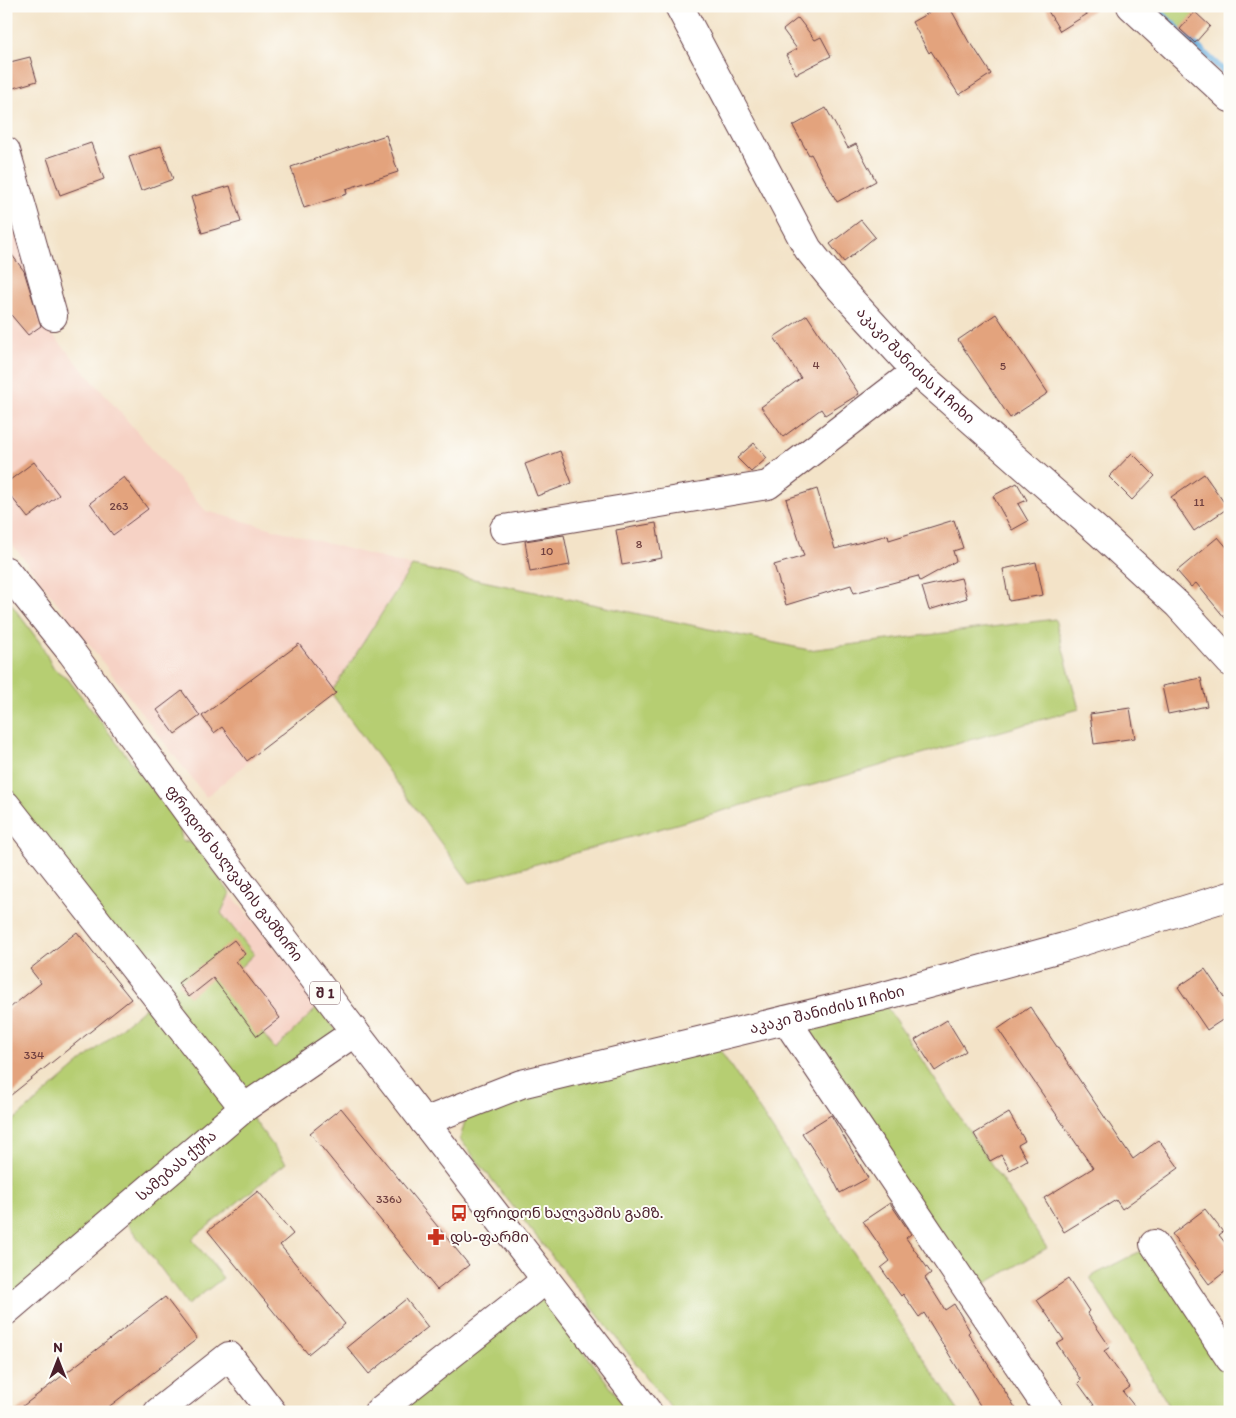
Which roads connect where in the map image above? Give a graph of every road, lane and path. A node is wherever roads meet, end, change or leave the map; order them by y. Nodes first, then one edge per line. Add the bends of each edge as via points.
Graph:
1 (679, 6) edge
2 (1131, 6) edge
3 (1230, 98) edge
4 (6, 151) edge
5 (53, 316) dead end
6 (916, 371) junction
7 (504, 529) dead end
8 (6, 571) edge
9 (1230, 662) edge
10 (6, 805) edge
11 (1230, 896) edge
12 (786, 1020) junction
13 (355, 1032) junction
14 (244, 1108) junction
15 (424, 1122) junction
16 (1154, 1244) dead end
17 (544, 1280) junction
18 (6, 1310) edge
19 (1230, 1358) edge
20 (158, 1412) edge
21 (272, 1412) edge
22 (378, 1412) edge
23 (648, 1412) edge
24 (1050, 1412) edge

1 - 6 street, აკაკი შანიძის II ჩიხი via 808,249
2 - 3 street
4 - 5 street
6 - 7 street via 768,485
6 - 9 street, აკაკი შანიძის II ჩიხი via 1178,605
8 - 13 street, ფრიდონ ხალვაშის გამზირი / შ 1 via 72,653 204,834
10 - 14 street
11 - 12 street, აკაკი შანიძის II ჩიხი via 1064,947
12 - 15 street, აკაკი შანიძის II ჩიხი via 521,1084
12 - 24 street
13 - 14 street, სამებას ქუჩა
13 - 15 street, ფრიდონ ხალვაშის გამზირი / შ 1
14 - 18 street, სამებას ქუჩა
15 - 17 street, ფრიდონ ხალვაშის გამზირი / შ 1
16 - 19 street
17 - 22 street
17 - 23 street, ფრიდონ ხალვაშის გამზირი / შ 1
20 - 21 street via 229,1356

